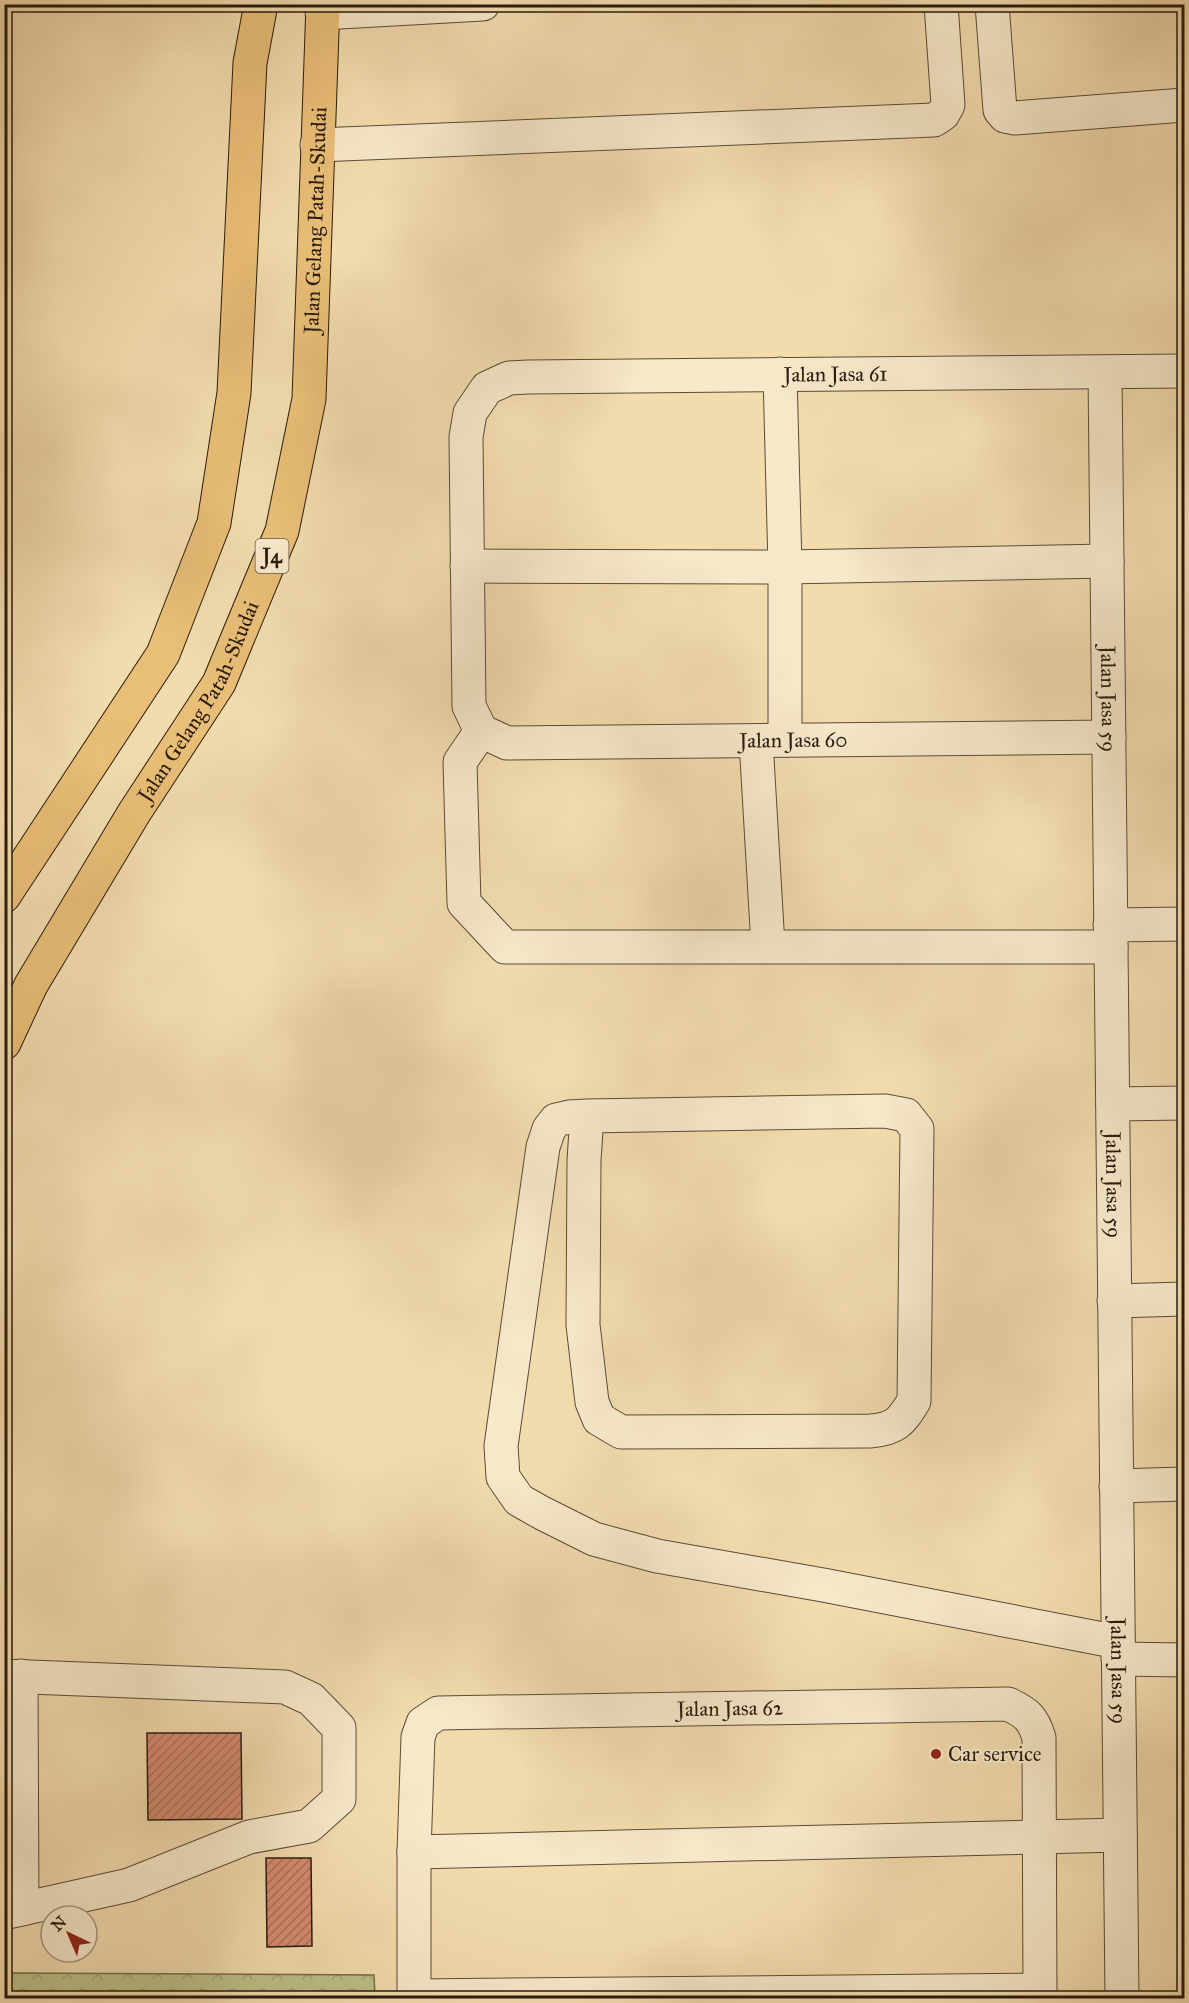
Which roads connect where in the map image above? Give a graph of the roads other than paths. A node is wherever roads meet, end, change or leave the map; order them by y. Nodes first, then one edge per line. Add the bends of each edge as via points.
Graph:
1 (261, 4) edge
2 (483, 4) edge
3 (941, 4) edge
4 (992, 4) edge
5 (375, 7) edge
6 (322, 9) edge
7 (1185, 105) edge
8 (317, 145) junction
9 (1185, 371) edge
10 (1105, 372) junction
11 (780, 374) junction
12 (1107, 561) junction
13 (467, 566) junction
14 (785, 567) junction
15 (481, 731) junction
16 (1109, 737) junction
17 (770, 741) junction
18 (4, 896) edge
19 (1185, 924) edge
20 (1111, 936) junction
21 (768, 946) junction
22 (4, 1043) edge
23 (1185, 1103) edge
24 (1113, 1104) junction
25 (586, 1116) junction
26 (1185, 1299) edge
27 (1114, 1301) junction
28 (1185, 1484) edge
29 (1116, 1486) junction
30 (1118, 1651) junction
31 (1185, 1660) edge
32 (13, 1676) edge
33 (1120, 1835) junction
34 (1039, 1838) junction
35 (414, 1852) junction
36 (13, 1911) edge
37 (1039, 1994) edge
38 (742, 1995) edge
39 (414, 1997) edge
40 (1122, 1998) edge

1 - 18 main road via 250,63 234,393 214,523 164,654
2 - 5 street
3 - 8 street via 948,105 934,120
4 - 7 street via 1000,110 1005,116
5 - 6 street
6 - 8 main road, Jalan Gelang Patah-Skudai / J4
8 - 22 main road, Jalan Gelang Patah-Skudai / J4 via 309,399 282,531 219,683 134,813 31,985
9 - 10 street, Jalan Jasa 61
10 - 11 street, Jalan Jasa 61
10 - 12 street, Jalan Jasa 59
11 - 13 street, Jalan Jasa 61 via 528,376 509,378 487,388 470,413 466,437
11 - 14 street
12 - 14 street
12 - 16 street, Jalan Jasa 59
13 - 14 street
13 - 15 street via 469,706
14 - 17 street
15 - 17 street, Jalan Jasa 60 via 507,743
15 - 21 street via 460,762 464,903 506,947
16 - 17 street, Jalan Jasa 60
16 - 20 street, Jalan Jasa 59
17 - 21 street
19 - 20 street
20 - 21 street
20 - 24 street, Jalan Jasa 59
23 - 24 street
24 - 27 street, Jalan Jasa 59
25 - 25 street via 885,1111 906,1115 918,1129 914,1401 903,1419 888,1429 870,1431 621,1432 599,1419 592,1402 583,1326
25 - 30 street via 556,1120 543,1147 501,1446 503,1477 519,1500 594,1539 657,1556 823,1584
26 - 27 street
27 - 29 street, Jalan Jasa 59
28 - 29 street
29 - 30 street, Jalan Jasa 59
30 - 31 street
30 - 33 street, Jalan Jasa 59
32 - 36 street
32 - 36 street via 285,1687 311,1699 339,1728 339,1799 309,1826 249,1837 129,1885
33 - 34 street
33 - 40 street, Jalan Jasa 59
34 - 35 street
34 - 35 street, Jalan Jasa 62 via 1039,1738 1035,1723 1008,1704 438,1713 423,1723 418,1737
34 - 37 street, Jalan Jasa 62
35 - 39 street, Jalan Jasa 62
37 - 38 street
38 - 39 street

